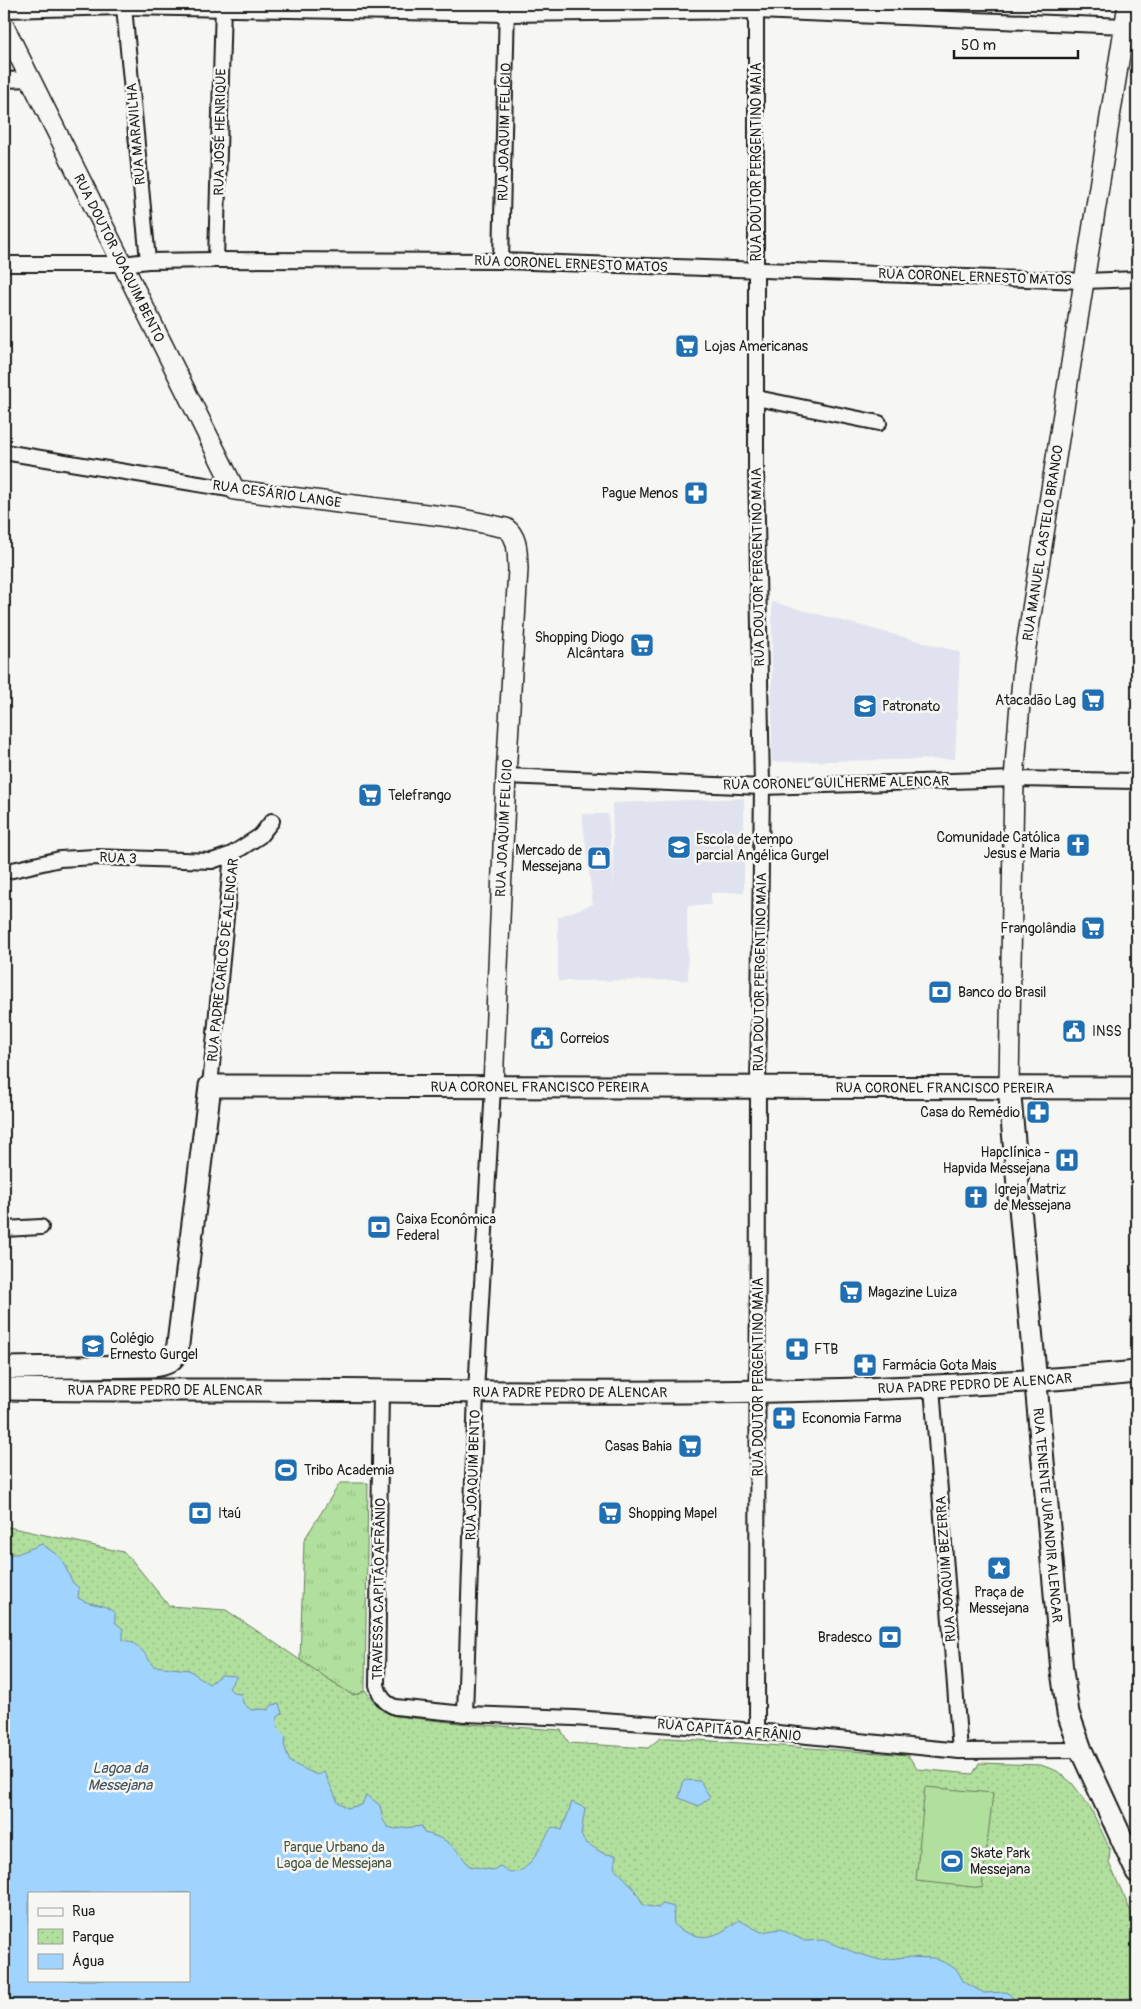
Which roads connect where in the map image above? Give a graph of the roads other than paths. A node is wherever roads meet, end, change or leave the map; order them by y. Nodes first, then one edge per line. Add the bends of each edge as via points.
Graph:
1 (1128, 4) edge
2 (124, 7) junction
3 (223, 7) edge
4 (756, 8) edge
5 (507, 9) edge
6 (4, 10) edge
7 (4, 26) edge
8 (1131, 28) edge
9 (31, 79) junction
10 (4, 80) edge
11 (216, 260) junction
12 (148, 261) junction
13 (501, 261) junction
14 (4, 264) edge
15 (123, 264) junction
16 (756, 269) junction
17 (1137, 279) edge
18 (1084, 281) junction
19 (757, 398) junction
20 (879, 424) dead end
21 (4, 452) edge
22 (235, 490) junction
23 (518, 568) joint
24 (506, 776) junction
25 (1014, 779) junction
26 (1137, 781) edge
27 (762, 787) junction
28 (272, 822) dead end
29 (232, 854) junction
30 (4, 872) edge
31 (210, 1086) junction
32 (1009, 1086) junction
33 (493, 1087) junction
34 (758, 1088) junction
35 (1137, 1088) edge
36 (41, 1227) dead end
37 (4, 1229) edge
38 (4, 1368) edge
39 (1137, 1372) edge
40 (1036, 1382) junction
41 (932, 1387) junction
42 (4, 1389) edge
43 (381, 1390) junction
44 (476, 1392) junction
45 (759, 1392) junction
46 (381, 1697) joint
47 (465, 1714) junction
48 (758, 1731) junction
49 (1081, 1750) junction
50 (960, 1751) junction
51 (1137, 1872) edge

1 - 8 main road, RUA MANUEL CASTELO BRANCO
2 - 3 street
2 - 6 street
2 - 12 street, RUA MARAVILHA
3 - 5 street
3 - 11 street, RUA JOSÉ HENRIQUE
4 - 5 street
4 - 8 street
4 - 16 street, RUA DOUTOR PERGENTINO MAIA
5 - 13 street, RUA JOAQUIM FELÍCIO
7 - 9 main road, RUA DOUTOR JOAQUIM BENTO
8 - 18 main road, RUA MANUEL CASTELO BRANCO
9 - 10 street
9 - 15 main road, RUA DOUTOR JOAQUIM BENTO
11 - 12 street, RUA CORONEL ERNESTO MATOS
11 - 13 street, RUA CORONEL ERNESTO MATOS
12 - 15 street, RUA CORONEL ERNESTO MATOS
13 - 16 street, RUA CORONEL ERNESTO MATOS
14 - 15 street, RUA CORONEL ERNESTO MATOS
15 - 22 main road, RUA DOUTOR JOAQUIM BENTO
16 - 18 street, RUA CORONEL ERNESTO MATOS
16 - 19 street, RUA DOUTOR PERGENTINO MAIA
17 - 18 street, RUA CORONEL ERNESTO MATOS
18 - 25 main road, RUA MANUEL CASTELO BRANCO via 1023,666
19 - 20 street
19 - 27 street, RUA DOUTOR PERGENTINO MAIA
21 - 22 street, RUA CESÁRIO LANGE
22 - 23 main road, RUA CESÁRIO LANGE via 458,518 506,528 516,541
23 - 24 main road, RUA JOAQUIM FELÍCIO
24 - 27 street, RUA CORONEL GUILHERME ALENCAR
24 - 33 main road, RUA JOAQUIM FELÍCIO
25 - 26 street, RUA CORONEL GUILHERME ALENCAR
25 - 27 street, RUA CORONEL GUILHERME ALENCAR
25 - 32 main road, RUA MANUEL CASTELO BRANCO
27 - 34 street, RUA DOUTOR PERGENTINO MAIA
28 - 29 street, RUA PADRE CARLOS DE ALENCAR via 260,836
29 - 30 street, RUA 3 via 212,862 96,857 60,859
29 - 31 street, RUA PADRE CARLOS DE ALENCAR
31 - 33 main road, RUA CORONEL FRANCISCO PEREIRA
31 - 38 main road, RUA PADRE PEDRO DE ALENCAR via 177,1352 168,1363 151,1366
32 - 34 main road, RUA CORONEL FRANCISCO PEREIRA
32 - 35 main road, RUA CORONEL FRANCISCO PEREIRA
32 - 40 main road, RUA TENENTE JURANDIR ALENCAR
33 - 34 main road, RUA CORONEL FRANCISCO PEREIRA
33 - 44 street, RUA JOAQUIM BENTO
34 - 45 street, RUA DOUTOR PERGENTINO MAIA
36 - 37 street
39 - 40 main road, RUA PADRE PEDRO DE ALENCAR
40 - 41 main road, RUA PADRE PEDRO DE ALENCAR
40 - 49 main road, RUA TENENTE JURANDIR ALENCAR via 1062,1671 1068,1713
41 - 45 main road, RUA PADRE PEDRO DE ALENCAR
41 - 50 street, RUA JOAQUIM BEZERRA
42 - 43 main road, RUA PADRE PEDRO DE ALENCAR
43 - 44 main road, RUA PADRE PEDRO DE ALENCAR
43 - 46 street, TRAVESSA CAPITÃO AFRÂNIO via 378,1685
44 - 45 main road, RUA PADRE PEDRO DE ALENCAR
44 - 47 street, RUA JOAQUIM BENTO
45 - 48 street, RUA DOUTOR PERGENTINO MAIA
46 - 47 street, RUA CAPITÃO AFRÂNIO via 395,1706
47 - 48 street, RUA CAPITÃO AFRÂNIO
48 - 50 street, RUA CAPITÃO AFRÂNIO
49 - 50 street, RUA CAPITÃO AFRÂNIO
49 - 51 main road, RUA TENENTE JURANDIR ALENCAR

